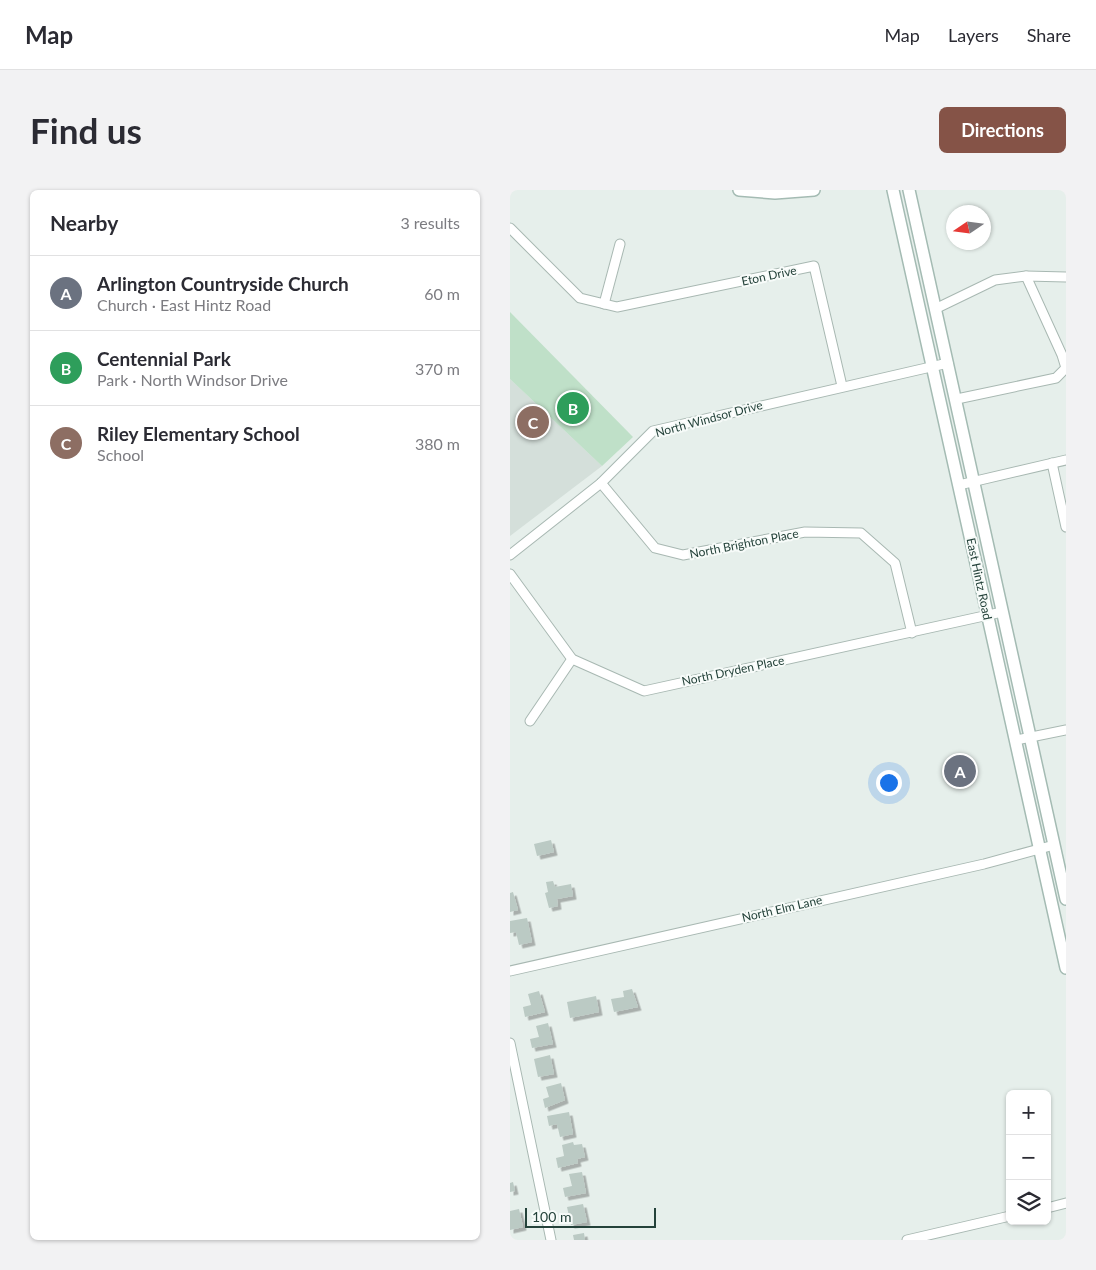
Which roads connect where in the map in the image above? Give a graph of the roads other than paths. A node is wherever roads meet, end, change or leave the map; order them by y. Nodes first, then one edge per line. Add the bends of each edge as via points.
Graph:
1 (739, 190) edge
2 (814, 190) edge
3 (892, 190) edge
4 (909, 190) edge
5 (510, 228) edge
6 (620, 244) dead end
7 (1026, 276) junction
8 (1066, 277) edge
9 (604, 304) junction
10 (934, 309) junction
11 (948, 363) junction
12 (932, 367) junction
13 (842, 386) junction
14 (957, 399) junction
15 (1066, 460) edge
16 (1052, 463) junction
17 (974, 481) junction
18 (601, 483) junction
19 (959, 485) junction
20 (1066, 527) edge
21 (510, 555) edge
22 (510, 574) edge
23 (1002, 612) junction
24 (987, 616) junction
25 (912, 633) junction
26 (572, 659) junction
27 (530, 721) dead end
28 (1066, 730) edge
29 (1031, 737) junction
30 (1016, 740) junction
31 (1054, 845) junction
32 (1039, 849) junction
33 (1066, 899) edge
34 (1066, 968) edge
35 (510, 971) edge
36 (510, 1043) edge
37 (1066, 1203) edge
38 (1051, 1207) edge
39 (1006, 1217) edge
40 (551, 1240) edge
41 (907, 1240) edge

1 - 2 main road via 775,193
3 - 12 main road, East Hintz Road
4 - 10 main road, East Hintz Road
5 - 9 street, Eton Drive via 580,298
6 - 9 street
7 - 8 street
7 - 10 street via 995,280
7 - 14 street via 1066,368 1056,378
9 - 13 street, Eton Drive via 617,307 814,266
10 - 11 main road, East Hintz Road
11 - 12 street, North Windsor Drive
11 - 14 main road, East Hintz Road
12 - 13 street, North Windsor Drive
12 - 19 main road, East Hintz Road
13 - 18 street, North Windsor Drive via 653,431
14 - 17 main road, East Hintz Road
15 - 16 street
16 - 17 street
16 - 20 street
17 - 19 street
17 - 23 main road, East Hintz Road
18 - 21 street, North Windsor Drive
18 - 25 street, North Brighton Place via 655,548 683,555 805,532 861,533 895,563
19 - 24 main road, East Hintz Road
22 - 26 street, North Dryden Place
23 - 24 street, North Dryden Place
23 - 29 main road, East Hintz Road
24 - 25 street, North Dryden Place
24 - 30 main road, East Hintz Road
25 - 26 street, North Dryden Place via 644,691
26 - 27 street
28 - 29 street
29 - 30 street
29 - 31 main road, East Hintz Road
30 - 32 main road, East Hintz Road
31 - 32 street, North Elm Lane
31 - 33 main road, East Hintz Road
32 - 34 main road, East Hintz Road
32 - 35 street, North Elm Lane
36 - 40 street
37 - 38 street
39 - 41 street

